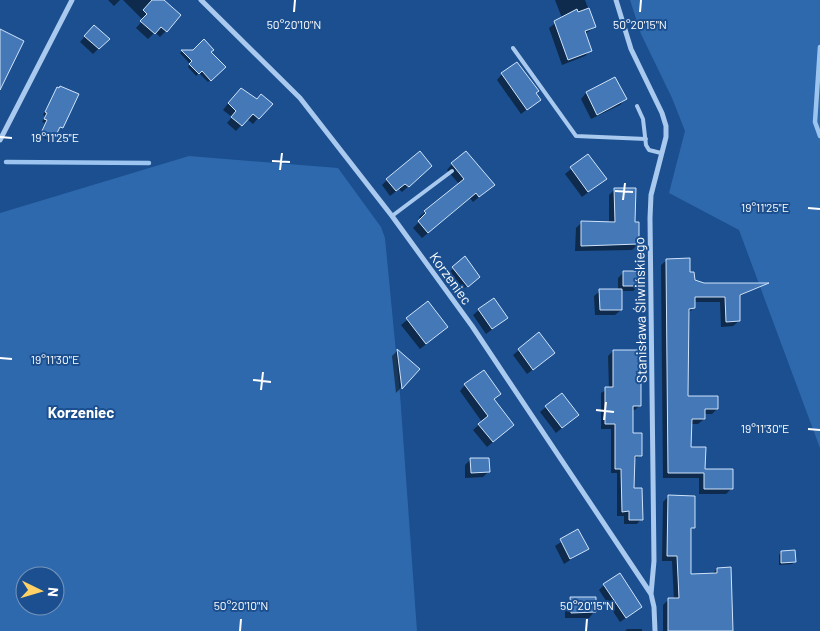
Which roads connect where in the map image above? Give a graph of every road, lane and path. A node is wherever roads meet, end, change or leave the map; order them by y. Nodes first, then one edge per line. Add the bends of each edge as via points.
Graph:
1 (72, 0) edge
2 (201, 0) edge
3 (616, 0) edge
4 (513, 48) dead end
5 (637, 106) dead end
6 (646, 139) junction
7 (0, 140) edge
8 (661, 153) junction
9 (452, 171) dead end
10 (392, 216) junction
11 (651, 594) junction
12 (655, 631) edge

1 - 7 street
2 - 10 street, Korzeniec via 300,98
3 - 8 street, Stanisława Śliwińskiego via 631,49 662,113 666,137
4 - 6 lane via 576,136
5 - 6 lane
6 - 8 lane via 649,150
8 - 11 street, Stanisława Śliwińskiego via 651,195 654,561
9 - 10 lane
10 - 11 street, Korzeniec via 477,334
11 - 12 street, Stanisława Śliwińskiego

